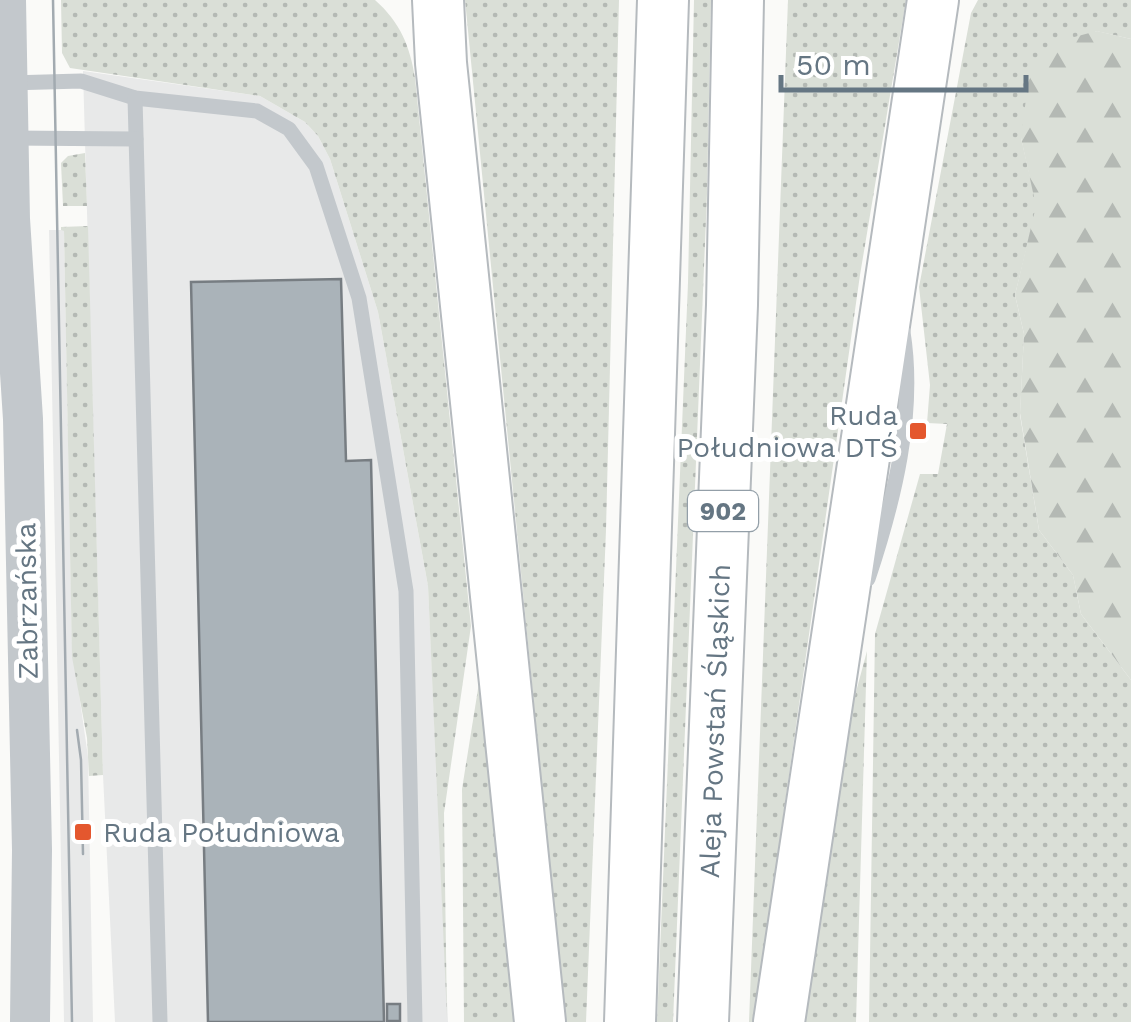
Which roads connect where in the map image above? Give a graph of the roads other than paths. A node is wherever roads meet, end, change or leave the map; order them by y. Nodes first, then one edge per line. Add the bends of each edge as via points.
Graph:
1 (6, 0) edge
2 (412, 0) edge
3 (438, 0) edge
4 (664, 0) edge
5 (738, 0) edge
6 (933, 0) edge
7 (5, 61) edge
8 (441, 62) junction
9 (135, 98) junction
10 (136, 139) junction
11 (6, 156) edge
12 (30, 1022) edge
13 (160, 1022) edge
14 (415, 1022) edge
15 (540, 1022) edge
16 (630, 1022) edge
17 (704, 1022) edge
18 (778, 1022) edge

1 - 7 street, Zabrzańska
2 - 8 main road
3 - 8 main road
4 - 16 main road, 902
5 - 17 main road, Aleja Powstań Śląskich / 902
6 - 18 main road
7 - 9 lane
7 - 11 street, Zabrzańska
8 - 15 main road
9 - 10 lane
9 - 14 lane via 257,111 290,129 316,166 358,298 406,590
10 - 11 lane
10 - 13 lane
11 - 12 street, Zabrzańska via 24,438

